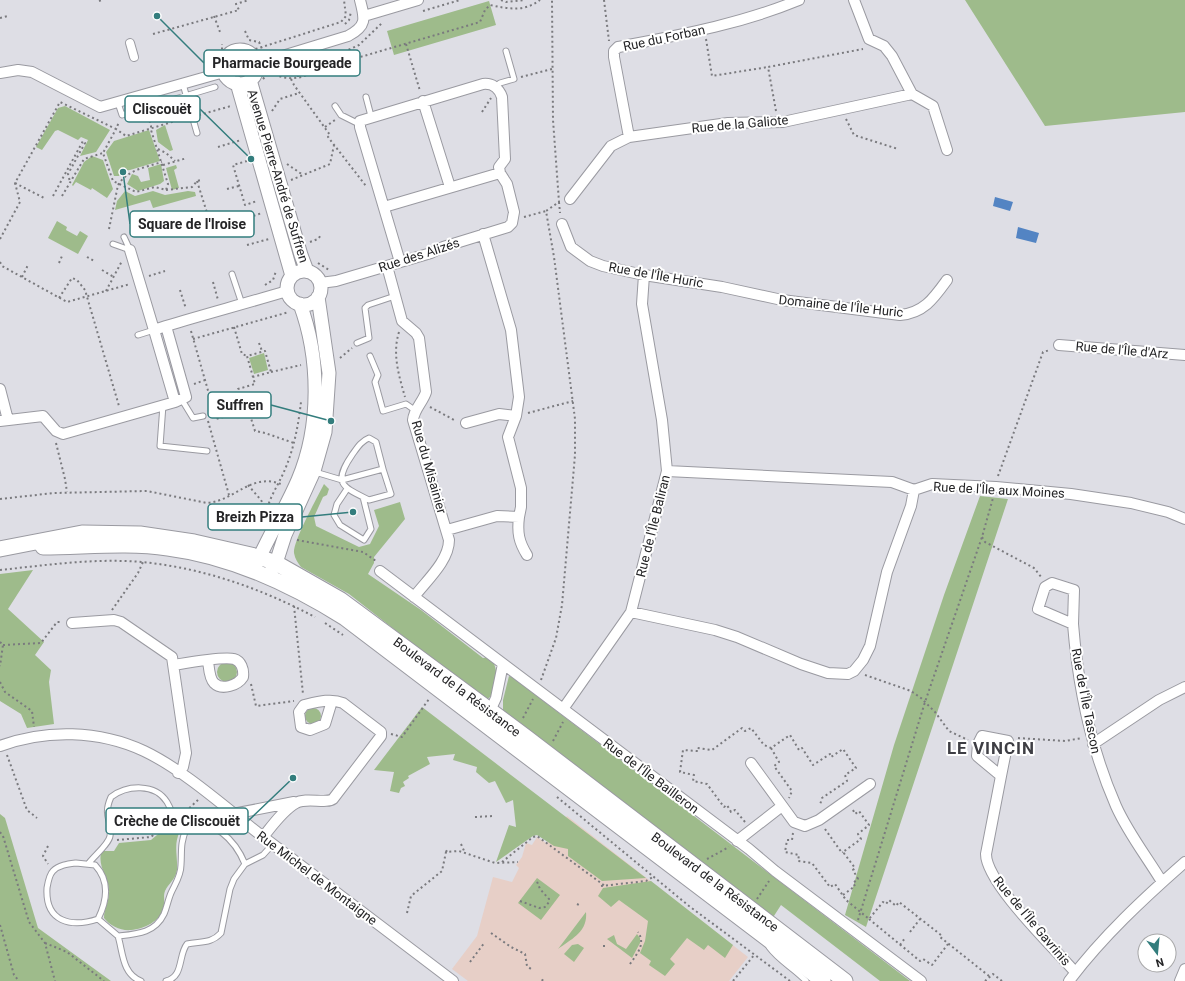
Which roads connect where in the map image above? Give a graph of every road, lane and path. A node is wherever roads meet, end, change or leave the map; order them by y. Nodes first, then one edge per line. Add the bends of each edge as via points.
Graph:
1 (249, 0) edge
2 (344, 0) edge
3 (347, 0) edge
4 (360, 0) edge
5 (418, 0) edge
6 (460, 0) edge
7 (501, 0) edge
8 (524, 0) edge
9 (540, 0) edge
10 (552, 0) edge
11 (604, 0) edge
12 (799, 0) edge
13 (854, 0) edge
14 (417, 13) dead end
15 (8, 16) dead end
16 (214, 16) junction
17 (364, 16) junction
18 (0, 18) edge
19 (388, 21) dead end
20 (704, 30) junction
21 (245, 31) dead end
22 (220, 32) dead end
23 (153, 34) dead end
24 (130, 43) dead end
25 (406, 44) junction
26 (881, 44) junction
27 (261, 46) junction
28 (262, 50) junction
29 (506, 51) dead end
30 (614, 51) junction
31 (246, 52) junction
32 (337, 54) junction
33 (134, 57) dead end
34 (321, 58) junction
35 (260, 59) junction
36 (768, 67) junction
37 (552, 69) junction
38 (224, 72) junction
39 (0, 73) edge
40 (298, 77) junction
41 (291, 79) junction
42 (514, 79) junction
43 (250, 80) junction
44 (237, 83) junction
45 (183, 84) junction
46 (263, 86) dead end
47 (214, 87) dead end
48 (496, 88) junction
49 (299, 93) junction
50 (912, 94) junction
51 (186, 95) junction
52 (366, 97) dead end
53 (424, 101) junction
54 (118, 103) junction
55 (270, 106) dead end
56 (335, 106) dead end
57 (842, 110) junction
58 (482, 112) dead end
59 (233, 113) dead end
60 (122, 115) junction
61 (341, 115) junction
62 (192, 116) junction
63 (371, 116) junction
64 (150, 122) dead end
65 (778, 122) junction
66 (359, 124) junction
67 (325, 127) junction
68 (151, 128) junction
69 (116, 129) junction
70 (197, 133) dead end
71 (239, 133) dead end
72 (629, 137) junction
73 (240, 140) junction
74 (334, 145) junction
75 (218, 147) dead end
76 (243, 147) dead end
77 (158, 149) junction
78 (898, 149) dead end
79 (947, 150) dead end
80 (103, 153) junction
81 (245, 154) dead end
82 (187, 158) dead end
83 (175, 161) junction
84 (247, 161) junction
85 (162, 162) junction
86 (163, 166) junction
87 (249, 168) dead end
88 (288, 169) dead end
89 (500, 173) junction
90 (290, 174) dead end
91 (303, 175) junction
92 (201, 180) dead end
93 (291, 180) junction
94 (197, 181) junction
95 (70, 182) junction
96 (15, 183) junction
97 (118, 185) junction
98 (239, 186) junction
99 (293, 187) dead end
100 (370, 187) dead end
101 (450, 187) junction
102 (227, 189) dead end
103 (166, 190) junction
104 (256, 194) dead end
105 (53, 196) dead end
106 (62, 196) dead end
107 (46, 199) dead end
108 (570, 199) dead end
109 (258, 201) junction
110 (384, 207) junction
111 (546, 211) junction
112 (262, 213) junction
113 (208, 216) dead end
114 (244, 219) dead end
115 (514, 219) junction
116 (264, 220) dead end
117 (562, 224) dead end
118 (110, 229) dead end
119 (267, 232) dead end
120 (483, 234) junction
121 (321, 235) dead end
122 (307, 236) dead end
123 (124, 238) dead end
124 (0, 239) edge
125 (269, 239) junction
126 (309, 242) junction
127 (113, 244) dead end
128 (247, 245) dead end
129 (271, 245) dead end
130 (310, 247) dead end
131 (130, 250) junction
132 (62, 256) dead end
133 (87, 257) dead end
134 (122, 260) dead end
135 (94, 261) dead end
136 (0, 262) edge
137 (400, 262) junction
138 (59, 263) dead end
139 (28, 265) dead end
140 (1, 266) edge
141 (311, 266) junction
142 (387, 266) junction
143 (276, 268) dead end
144 (102, 270) dead end
145 (165, 271) dead end
146 (334, 271) dead end
147 (232, 274) dead end
148 (644, 275) junction
149 (292, 276) junction
150 (22, 277) junction
151 (114, 277) junction
152 (947, 280) dead end
153 (139, 281) junction
154 (213, 282) dead end
155 (320, 283) junction
156 (262, 286) dead end
157 (722, 287) joint
158 (180, 290) dead end
159 (106, 291) junction
160 (287, 291) junction
161 (238, 293) junction
162 (395, 296) junction
163 (87, 297) junction
164 (318, 297) junction
165 (60, 298) junction
166 (218, 299) junction
167 (211, 301) dead end
168 (242, 304) junction
169 (300, 304) junction
170 (192, 307) dead end
171 (186, 309) junction
172 (221, 310) junction
173 (179, 311) dead end
174 (291, 319) dead end
175 (188, 320) junction
176 (402, 321) junction
177 (166, 326) junction
178 (234, 327) junction
179 (154, 330) junction
180 (138, 334) dead end
181 (193, 339) junction
182 (259, 343) dead end
183 (357, 343) joint
184 (1061, 345) joint
185 (262, 352) junction
186 (1185, 355) edge
187 (247, 356) junction
188 (370, 356) dead end
189 (300, 359) dead end
190 (339, 359) dead end
191 (301, 365) junction
192 (301, 371) dead end
193 (271, 372) junction
194 (253, 377) junction
195 (208, 379) dead end
196 (205, 380) junction
197 (183, 387) junction
198 (0, 389) edge
199 (236, 394) junction
200 (301, 398) dead end
201 (178, 401) junction
202 (573, 401) junction
203 (211, 402) junction
204 (406, 404) junction
205 (163, 405) junction
206 (419, 407) junction
207 (214, 412) junction
208 (242, 412) junction
209 (205, 415) junction
210 (516, 416) junction
211 (123, 417) junction
212 (4, 420) edge
213 (466, 423) joint
214 (56, 431) junction
215 (294, 443) junction
216 (207, 451) dead end
217 (306, 454) junction
218 (384, 469) junction
219 (314, 471) junction
220 (667, 471) junction
221 (342, 480) junction
222 (278, 483) junction
223 (296, 484) junction
224 (248, 485) junction
225 (996, 487) junction
226 (347, 489) junction
227 (914, 490) junction
228 (66, 492) junction
229 (229, 495) junction
230 (363, 497) junction
231 (0, 499) edge
232 (266, 510) junction
233 (519, 517) junction
234 (1185, 519) edge
235 (265, 521) dead end
236 (447, 530) junction
237 (982, 537) junction
238 (295, 540) dead end
239 (7, 548) edge
240 (527, 555) dead end
241 (374, 559) dead end
242 (143, 562) junction
243 (256, 563) junction
244 (276, 563) junction
245 (0, 570) edge
246 (380, 572) dead end
247 (268, 576) junction
248 (1048, 585) junction
249 (414, 597) junction
250 (332, 602) junction
251 (294, 606) junction
252 (631, 612) junction
253 (102, 621) junction
254 (72, 623) joint
255 (1073, 624) junction
256 (344, 636) dead end
257 (0, 642) edge
258 (3, 645) junction
259 (208, 661) junction
260 (503, 664) junction
261 (174, 665) junction
262 (0, 666) edge
263 (426, 671) dead end
264 (854, 671) junction
265 (243, 676) junction
266 (0, 682) edge
267 (1185, 686) edge
268 (538, 690) junction
269 (423, 695) dead end
270 (429, 699) junction
271 (332, 701) junction
272 (304, 702) junction
273 (925, 702) junction
274 (435, 704) dead end
275 (490, 711) junction
276 (565, 711) junction
277 (522, 721) dead end
278 (382, 734) junction
279 (36, 736) junction
280 (1092, 740) junction
281 (1008, 741) junction
282 (552, 743) dead end
283 (978, 744) junction
284 (2, 746) edge
285 (771, 748) dead end
286 (751, 763) dead end
287 (178, 773) junction
288 (1001, 776) junction
289 (870, 784) dead end
290 (206, 793) junction
291 (552, 793) dead end
292 (846, 801) junction
293 (296, 802) junction
294 (781, 805) junction
295 (610, 811) dead end
296 (233, 814) junction
297 (493, 816) dead end
298 (475, 817) dead end
299 (37, 818) dead end
300 (174, 820) junction
301 (819, 820) junction
302 (794, 822) junction
303 (186, 829) junction
304 (0, 832) edge
305 (263, 837) junction
306 (109, 840) junction
307 (737, 841) junction
308 (273, 844) junction
309 (462, 844) dead end
310 (48, 846) dead end
311 (448, 848) dead end
312 (726, 850) dead end
313 (446, 852) junction
314 (843, 852) junction
315 (465, 853) junction
316 (501, 862) junction
317 (518, 862) dead end
318 (1185, 862) edge
319 (89, 863) junction
320 (245, 864) junction
321 (693, 865) junction
322 (54, 871) junction
323 (775, 871) junction
324 (653, 877) junction
325 (536, 879) dead end
326 (1162, 882) junction
327 (601, 886) dead end
328 (605, 886) junction
329 (843, 895) junction
330 (520, 901) dead end
331 (577, 904) dead end
332 (581, 906) dead end
333 (754, 912) junction
334 (407, 913) dead end
335 (860, 913) junction
336 (734, 914) junction
337 (98, 919) junction
338 (869, 919) junction
339 (920, 919) junction
340 (0, 925) edge
341 (855, 931) junction
342 (638, 932) dead end
343 (910, 932) dead end
344 (491, 933) dead end
345 (761, 934) junction
346 (118, 936) junction
347 (905, 938) dead end
348 (485, 942) dead end
349 (45, 943) junction
350 (948, 944) junction
351 (900, 945) junction
352 (755, 954) junction
353 (470, 962) dead end
354 (630, 964) dead end
355 (531, 969) dead end
356 (1185, 969) edge
357 (1076, 972) junction
358 (989, 976) junction
359 (544, 977) dead end
360 (19, 981) edge
361 (55, 981) edge
362 (104, 981) edge
363 (141, 981) edge
364 (166, 981) edge
365 (453, 981) edge
366 (542, 981) edge
367 (733, 981) edge
368 (790, 981) edge
369 (806, 981) edge
370 (823, 981) edge
371 (845, 981) edge
372 (920, 981) edge
373 (985, 981) edge
374 (1002, 981) edge
375 (1069, 981) edge
376 (1180, 981) edge

1 - 16 path via 236,4 239,10
2 - 27 path via 346,16 341,22
3 - 28 path via 351,12 349,20 344,25
4 - 17 street
5 - 17 street
6 - 14 path
7 - 8 path
9 - 25 path via 515,10 490,5 480,22
10 - 37 path
11 - 30 path via 610,44
12 - 20 street, Rue du Forban via 773,11
13 - 26 street via 869,39
15 - 18 path
16 - 22 path
16 - 23 path
17 - 35 street via 364,22 348,36
19 - 32 path via 381,23 359,45
20 - 30 street, Rue du Forban via 618,47
20 - 36 path via 712,76
21 - 27 path via 249,40 257,41
24 - 33 street
25 - 32 path via 350,60
25 - 53 path
26 - 36 path
26 - 50 street via 892,56
27 - 28 path
27 - 31 path
28 - 35 path
29 - 42 lane
30 - 72 street, Rue du Forban
31 - 35 street
31 - 38 street via 236,51 227,57 224,61
32 - 34 path
34 - 40 path via 313,72
34 - 40 path via 298,65
35 - 43 street via 256,73
36 - 65 path
37 - 42 path
37 - 111 path via 558,202
38 - 44 street via 229,80
38 - 45 street
39 - 54 street via 18,70 32,72 95,106 104,107
40 - 41 path
41 - 46 path via 280,77 270,69 263,80
41 - 49 path
42 - 48 lane via 500,83
43 - 44 street
43 - 141 street, Avenue Pierre-André de Suffren via 301,255
44 - 149 street, Avenue Pierre-André de Suffren
45 - 51 lane
45 - 54 street
47 - 51 lane
48 - 53 street via 488,83
48 - 58 path
48 - 89 street via 502,97 505,159 499,166
49 - 55 path via 280,99 272,111
49 - 67 path
50 - 57 street, Rue de la Galiote
50 - 79 street via 932,106
51 - 60 lane
51 - 62 lane
52 - 63 lane
53 - 63 street
53 - 101 street
54 - 60 lane
56 - 61 lane
57 - 65 street, Rue de la Galiote
57 - 78 path via 854,135
59 - 62 path via 231,106
60 - 69 path
61 - 66 lane
61 - 67 path
62 - 68 path
62 - 70 lane
63 - 66 street
64 - 68 path
65 - 72 street, Rue de la Galiote via 728,122
66 - 110 street
67 - 74 path
68 - 69 path via 126,136
68 - 77 path
69 - 80 path
69 - 96 path via 60,102
71 - 73 path
72 - 108 street, Rue de la Galiote via 611,146
73 - 75 path
73 - 76 path
74 - 91 path via 330,164
74 - 100 path via 364,186
77 - 83 path via 166,152
77 - 85 path
80 - 95 path via 84,159
80 - 97 path via 113,181
81 - 84 path
82 - 83 path
83 - 86 path
84 - 87 path
84 - 98 path via 233,165
85 - 86 path
85 - 97 path via 131,172
86 - 103 path via 168,184
88 - 91 path via 286,164
89 - 101 street
89 - 115 street via 507,184
90 - 93 path
91 - 93 path
92 - 94 path
93 - 99 path
94 - 103 path via 192,187
94 - 113 path
95 - 105 path via 68,174 86,143 83,141
95 - 106 path
96 - 107 path
96 - 124 path via 20,202
97 - 103 path via 136,192 155,187
97 - 118 path
98 - 102 path
98 - 109 path via 245,205
101 - 110 street
104 - 109 path
109 - 112 path
110 - 137 street
111 - 115 path
111 - 202 path
112 - 114 path
112 - 116 path
115 - 120 street, Rue des Alizés via 508,227
117 - 148 street, Rue de l'Île Huric via 571,247 586,258 603,266
119 - 125 path
120 - 137 street, Rue des Alizés
120 - 210 street via 510,330 519,397
121 - 126 path
122 - 126 path
123 - 131 lane
125 - 128 path
125 - 129 path
126 - 130 path
127 - 131 lane
131 - 153 street
132 - 138 path
133 - 135 path
134 - 151 path
136 - 140 path
137 - 142 street, Rue des Alizés
139 - 150 path
140 - 150 path
141 - 146 path
141 - 149 street
141 - 155 street
142 - 155 street, Rue des Alizés
142 - 162 street
143 - 156 path via 277,274 273,280
144 - 151 path
145 - 153 path via 146,276
147 - 161 lane
148 - 157 street, Rue de l'Île Huric
148 - 220 street, Rue de l'Île Baliran via 642,304 662,420
149 - 160 street via 287,282
150 - 165 path
151 - 159 path
152 - 157 street, Domaine de l'Île Huric via 931,302 917,311 900,315 782,300
153 - 159 path
153 - 179 street
154 - 166 path
155 - 164 street
158 - 171 path
159 - 163 path
160 - 168 street
160 - 169 street via 289,297
161 - 166 path
161 - 168 lane
162 - 176 street
162 - 183 lane via 365,308 369,338
163 - 165 path via 71,302
163 - 165 path via 85,290 72,278
163 - 211 path
164 - 169 street via 313,302
164 - 219 street via 329,373 325,432
166 - 167 path
166 - 172 path
168 - 172 street
169 - 217 street via 312,345 315,372 314,409
170 - 171 path
171 - 173 path
172 - 175 street
174 - 178 path via 289,312
175 - 177 street
175 - 181 path
176 - 204 path via 397,338 397,362
176 - 206 street, Rue du Misainier via 416,333 421,347 426,392
177 - 179 street
177 - 197 street
178 - 181 path
178 - 187 path via 242,354
179 - 180 lane
179 - 201 street
181 - 196 path
182 - 185 path
183 - 190 path
184 - 186 street, Rue de l'Île d'Arz
184 - 225 path via 1059,350 1042,352 999,471
185 - 187 path
185 - 193 path via 265,351
187 - 194 path
188 - 204 lane via 378,375 375,382 383,411
189 - 191 path
191 - 192 path
191 - 193 path
193 - 194 path
194 - 199 path via 254,384 238,389
195 - 196 path
196 - 197 path
196 - 203 path
197 - 201 street via 186,397
198 - 212 street
199 - 203 path
199 - 208 path
200 - 215 path via 299,425
201 - 205 street
201 - 209 lane via 193,418
202 - 210 path
202 - 268 path via 575,455 562,605 556,638
203 - 207 path
204 - 206 lane
205 - 211 street
205 - 216 lane via 160,446
206 - 213 path
206 - 236 street, Rue du Misainier via 413,420
207 - 208 path via 216,419
207 - 209 path
208 - 215 path via 249,412 255,431
209 - 229 path
210 - 213 street via 500,414
210 - 233 street via 508,437 521,488
211 - 214 street via 62,434
212 - 214 street via 43,416
214 - 228 path
215 - 222 path
217 - 219 street
217 - 223 street
218 - 221 lane
218 - 221 lane via 376,442 370,438 363,440 342,470
218 - 230 lane via 391,494 369,500
219 - 221 lane
219 - 223 street
219 - 244 street via 285,535
220 - 227 street, Rue de l'Île aux Moines via 892,482
220 - 252 street, Rue de l'Île Baliran
221 - 226 lane
222 - 223 path
222 - 224 path via 262,482
222 - 232 path
223 - 243 street
224 - 229 path
224 - 232 path
225 - 227 street, Rue de l'Île aux Moines via 932,484
225 - 234 street, Rue de l'Île aux Moines via 1115,500 1168,512
225 - 237 path
226 - 230 lane
226 - 230 lane via 337,504 334,515 340,525 364,540 371,529
227 - 264 street via 911,506 886,572 870,646 864,660
228 - 229 path via 147,490 207,502 216,502
228 - 231 path
232 - 235 path
233 - 236 street via 497,516
233 - 240 street via 519,541
236 - 249 street, Rue du Misainier via 449,547 446,555
237 - 248 path via 985,542 1034,568
237 - 273 path
238 - 241 path via 363,552
239 - 243 main road, Boulevard de la Résistance via 166,547
242 - 245 path via 89,561
242 - 251 path via 203,572
242 - 253 path via 116,605
243 - 244 main road, Boulevard de la Résistance
243 - 247 main road, Boulevard de la Résistance
244 - 247 street
244 - 250 main road, Boulevard de la Résistance
246 - 249 street, Rue de l'Île Bailleron
247 - 250 main road, Boulevard de la Résistance
248 - 255 street, Rue de l'Île Tascon via 1052,583 1074,590
248 - 255 street via 1038,609
249 - 260 street, Rue de l'Île Bailleron
250 - 263 lane
250 - 275 main road, Boulevard de la Résistance
250 - 336 main road, Boulevard de la Résistance via 345,618
251 - 256 path
251 - 272 path
252 - 264 street via 737,637 828,673 839,675
252 - 276 street, Rue de l'Île Baliran
253 - 254 street
253 - 261 street via 121,622 172,657
254 - 258 path via 57,622 41,643
255 - 280 street, Rue de l'Île Tascon via 1077,665
257 - 258 path
258 - 262 path
259 - 261 street
259 - 265 street via 234,659 242,666
259 - 265 street via 212,680 217,685 237,684
260 - 268 street, Rue de l'Île Bailleron
260 - 275 street via 496,698
261 - 287 street via 186,752 183,767
264 - 273 path via 911,692
265 - 272 path via 252,685 256,706
266 - 279 path via 5,692 32,712
267 - 280 street
268 - 276 street, Rue de l'Île Bailleron
268 - 277 path
269 - 270 path
270 - 274 path
270 - 278 path via 402,737
271 - 272 street
271 - 272 street via 325,724 310,730 304,729 300,724 299,712
271 - 278 street via 343,702
273 - 283 path via 949,731
273 - 335 path
275 - 321 main road, Boulevard de la Résistance
276 - 282 path
276 - 307 street, Rue de l'Île Bailleron
278 - 293 street via 333,799
279 - 284 street, Rue Michel de Montaigne
279 - 287 street, Rue Michel de Montaigne via 80,734 104,738 144,751
280 - 281 path via 1016,738
280 - 326 street, Rue de l'Île Tascon via 1117,808
281 - 283 street via 982,736
281 - 288 street, Rue de l'Île Gavrinis
283 - 288 street via 979,758
284 - 299 path via 27,810
285 - 294 path via 779,762 774,766 792,791 790,797
286 - 294 street
287 - 290 street, Rue Michel de Montaigne
288 - 357 street, Rue de l'Île Gavrinis via 986,854 988,866 1002,890
289 - 292 street
290 - 296 street, Rue Michel de Montaigne
290 - 300 path
291 - 324 path
292 - 301 street
292 - 314 path via 855,814 859,811 869,825 858,834 861,839
293 - 296 street
293 - 305 street
294 - 302 street
294 - 307 street
295 - 336 lane via 728,902
296 - 305 street, Rue Michel de Montaigne
297 - 298 path
300 - 303 lane
300 - 306 path via 151,837
300 - 306 lane via 163,796 145,788 127,789 111,797 108,804 106,812
301 - 302 street via 805,826
301 - 314 path
302 - 329 path via 792,840 787,840 785,852 799,855 798,861 812,863 830,887 836,884
303 - 320 lane via 199,824 218,830 239,851
303 - 346 lane via 180,847 182,866 179,877 158,924 152,930
304 - 349 path via 29,922
305 - 308 street, Rue Michel de Montaigne
306 - 319 lane
307 - 323 street, Rue de l'Île Bailleron
308 - 320 lane via 263,855
308 - 365 street, Rue Michel de Montaigne
309 - 315 path
310 - 322 path via 43,856
311 - 313 path
312 - 321 path
313 - 315 path
313 - 334 path via 442,871 411,896
314 - 329 path via 855,868 853,870 858,879 853,884 855,886
315 - 316 path via 495,863
316 - 317 path
316 - 328 path via 536,836
318 - 326 street
319 - 322 lane via 65,865
319 - 337 lane via 100,870 105,880 106,892
320 - 364 lane via 230,889 221,933 210,941 187,944 176,975
321 - 333 main road, Boulevard de la Résistance
322 - 337 lane via 48,882 47,892 52,912 59,919 68,922
323 - 333 path via 753,905 756,908
323 - 341 street, Rue de l'Île Bailleron
324 - 328 path via 646,882
324 - 352 path
325 - 330 path via 540,890 549,899 548,904 539,908
326 - 357 street via 1113,930
327 - 328 path
329 - 335 path
331 - 332 path
333 - 371 main road, Boulevard de la Résistance
335 - 338 path
335 - 341 path
336 - 345 main road, Boulevard de la Résistance
337 - 346 lane
338 - 339 path via 883,902 886,904 889,900 896,906 899,902
338 - 351 path
339 - 343 path
339 - 350 path via 941,935 940,937
340 - 360 path via 14,976
341 - 372 street, Rue de l'Île Bailleron
342 - 354 path via 642,944
344 - 355 path via 511,948 525,954 527,966
345 - 369 lane via 775,956
345 - 370 main road, Boulevard de la Résistance
346 - 363 lane via 126,968
347 - 351 path
348 - 353 path
349 - 361 path
349 - 362 path via 67,952
350 - 351 path via 932,965 922,959 920,961
350 - 358 path
352 - 367 path
352 - 368 path
356 - 376 street
357 - 375 street
358 - 373 path
358 - 374 path via 993,974
359 - 366 path

